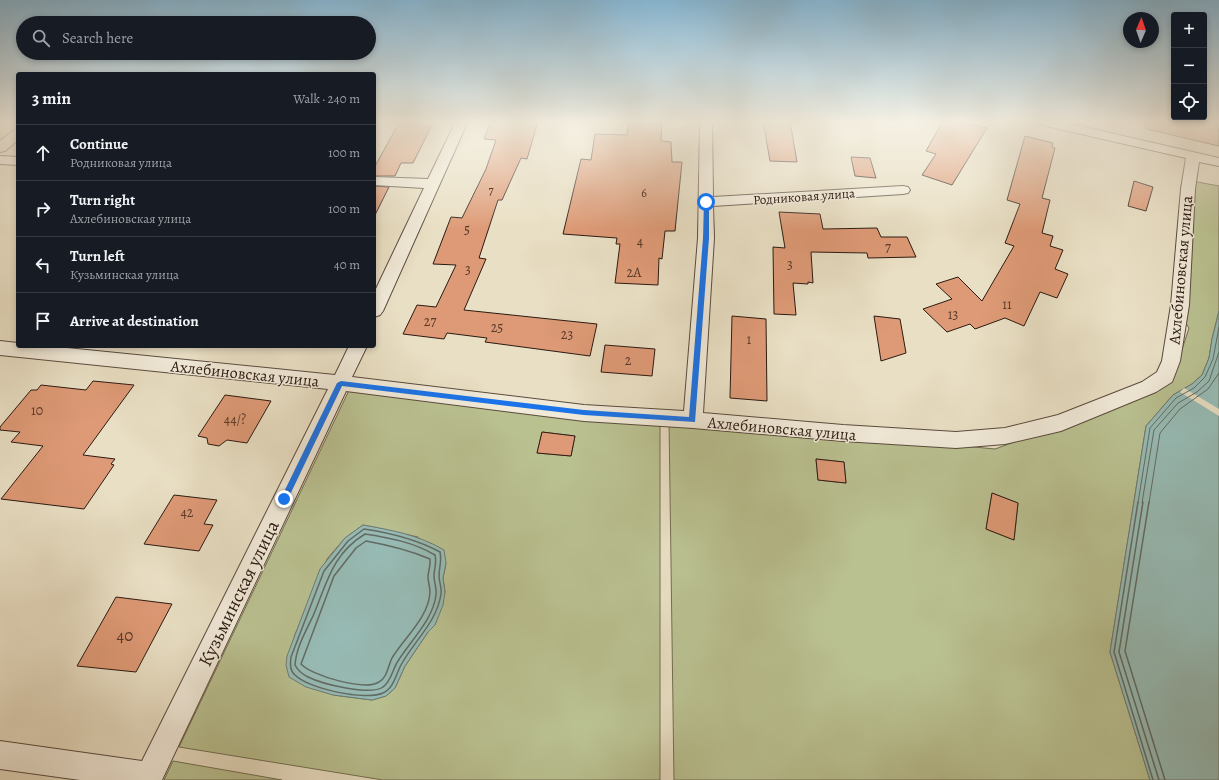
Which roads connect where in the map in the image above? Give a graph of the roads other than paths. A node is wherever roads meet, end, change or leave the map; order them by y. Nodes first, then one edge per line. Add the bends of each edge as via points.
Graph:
1 (445, 157) edge
2 (706, 157) edge
3 (1193, 157) edge
4 (1195, 157) edge
5 (0, 160) edge
6 (16, 161) edge
7 (1219, 162) edge
8 (376, 181) edge
9 (433, 184) junction
10 (903, 190) dead end
11 (706, 202) junction
12 (376, 307) edge
13 (0, 348) edge
14 (357, 348) edge
15 (341, 383) junction
16 (693, 420) junction
17 (0, 756) edge

1 - 9 street
2 - 11 street
3 - 16 street, Ахлебиновская улица via 1188,189 1180,305 1171,361 1165,377 1149,387 1061,423 1006,436 956,440
4 - 7 street
5 - 6 street
8 - 9 street
9 - 12 street
10 - 11 street, Родниковая улица
11 - 16 street via 706,238
13 - 15 street, Ахлебиновская улица
14 - 15 street, Кузьминская улица
15 - 16 street, Ахлебиновская улица via 584,413
15 - 17 street, Кузьминская улица via 149,776

